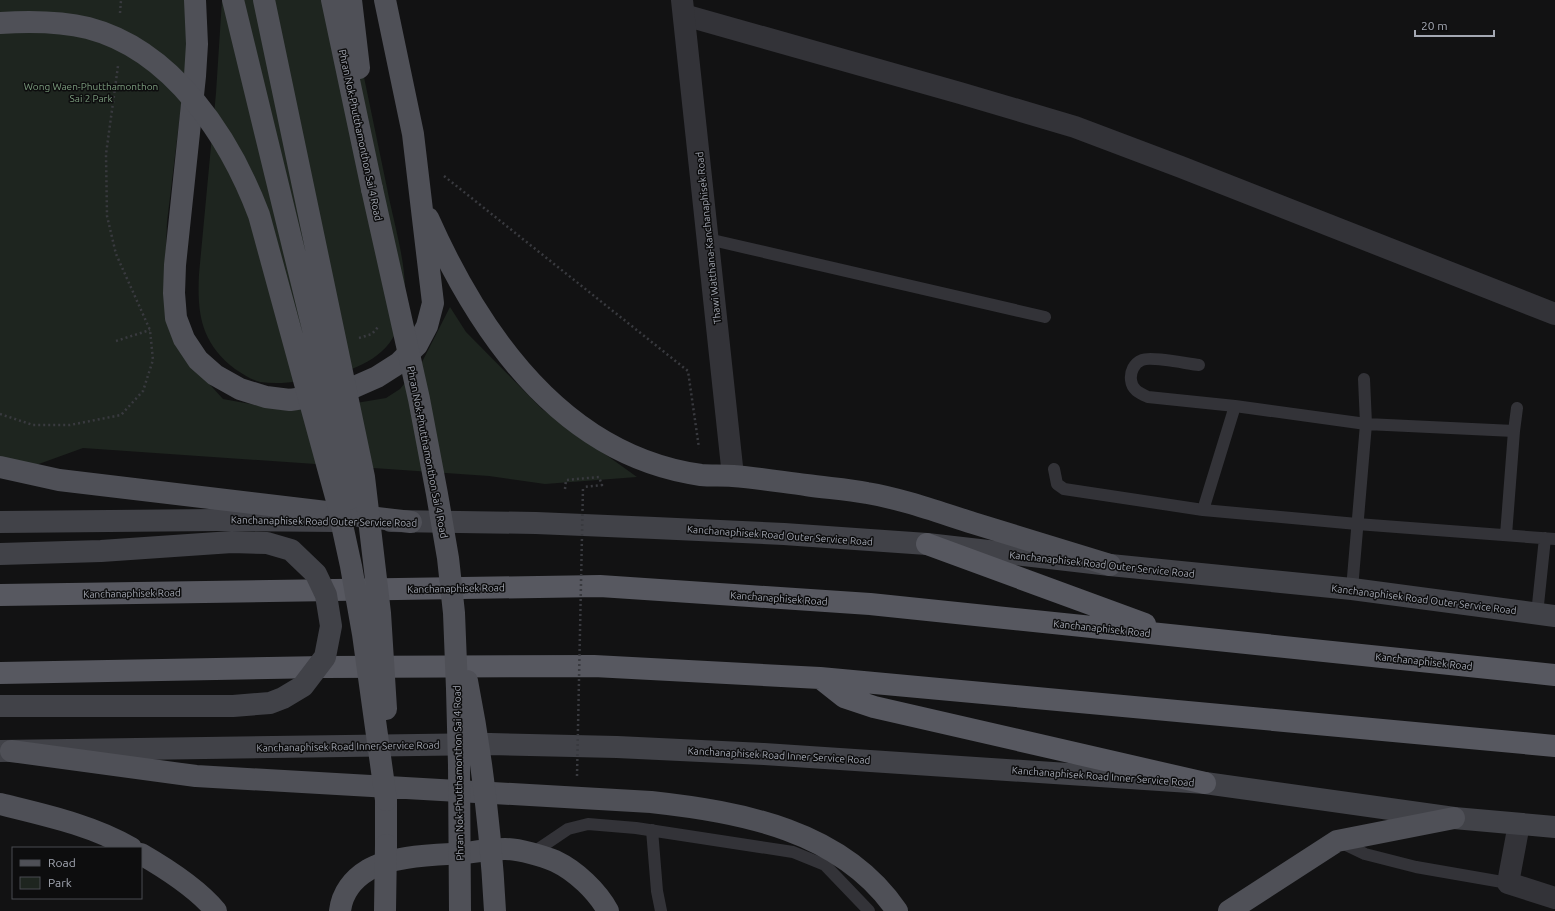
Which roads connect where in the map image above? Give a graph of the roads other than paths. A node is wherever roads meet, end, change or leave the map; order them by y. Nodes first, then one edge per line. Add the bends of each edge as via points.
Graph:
1 (195, 0) edge
2 (233, 0) edge
3 (264, 0) edge
4 (332, 0) edge
5 (352, 0) edge
6 (385, 0) edge
7 (683, 8) edge
8 (0, 23) edge
9 (372, 189) junction
10 (419, 196) junction
11 (708, 239) junction
12 (1555, 314) edge
13 (1045, 317) dead end
14 (1199, 365) dead end
15 (1364, 379) dead end
16 (1235, 406) junction
17 (1517, 408) dead end
18 (1366, 424) junction
19 (1514, 430) junction
20 (0, 467) edge
21 (1054, 469) dead end
22 (733, 476) junction
23 (1203, 510) junction
24 (0, 522) edge
25 (411, 522) junction
26 (1357, 524) junction
27 (1506, 535) junction
28 (1550, 538) edge
29 (927, 544) junction
30 (0, 554) edge
31 (1110, 565) junction
32 (1352, 589) junction
33 (0, 595) edge
34 (454, 613) junction
35 (1546, 615) edge
36 (363, 634) junction
37 (1176, 635) junction
38 (0, 672) edge
39 (1555, 675) edge
40 (820, 678) junction
41 (0, 706) edge
42 (1555, 746) edge
43 (6, 751) edge
44 (1205, 783) junction
45 (386, 800) junction
46 (0, 804) edge
47 (1454, 818) junction
48 (1519, 824) junction
49 (1555, 827) edge
50 (652, 830) junction
51 (1337, 841) junction
52 (129, 847) edge
53 (532, 854) junction
54 (142, 855) edge
55 (1508, 883) junction
56 (1555, 898) edge
57 (216, 911) edge
58 (340, 911) edge
59 (385, 911) edge
60 (460, 911) edge
61 (495, 911) edge
62 (608, 911) edge
63 (661, 911) edge
64 (869, 911) edge
65 (897, 911) edge
66 (1229, 911) edge

1 - 10 main road via 198,44 174,293 178,322 184,340 198,360 215,375 240,389 266,397 290,400 343,392 377,377 399,363 417,345 427,326 433,303
2 - 36 main road, bridge via 336,425 353,526
3 - 45 main road, bridge via 364,476 378,590 384,667 387,727
4 - 9 main road, Phran Nok-Phutthamonthon Sai 4 Road
5 - 9 main road
6 - 10 main road via 413,134
7 - 11 street, Thawi Watthana-Kanchanaphisek Road
7 - 12 street via 1075,127
8 - 36 main road, bridge via 61,23 89,28 115,38 140,52 167,73 189,94 223,140 250,190 265,236 336,497
9 - 34 main road, Phran Nok-Phutthamonthon Sai 4 Road, bridge via 419,399 448,558
10 - 22 main road via 443,250 471,303 502,347 547,398 607,444 638,458 701,475
11 - 13 lane
11 - 22 street, Thawi Watthana-Kanchanaphisek Road
14 - 16 lane via 1143,359 1134,365 1130,378 1132,388 1148,397
15 - 18 lane
16 - 18 lane
16 - 23 lane
17 - 19 lane
18 - 19 lane
18 - 26 lane
19 - 27 lane
20 - 25 main road via 60,480
21 - 23 lane via 1057,484 1064,489
22 - 31 main road via 867,493 903,501
23 - 26 lane
24 - 25 main road, Kanchanaphisek Road Outer Service Road
25 - 29 main road, Kanchanaphisek Road Outer Service Road via 536,523 655,528
26 - 27 lane
26 - 32 lane
27 - 28 lane
28 - 35 lane
29 - 31 main road, Kanchanaphisek Road Outer Service Road
29 - 37 highway
30 - 41 main road, bridge via 101,551 232,542 267,543 292,550 316,574 326,595 331,626 325,657 303,686 270,703 233,706
31 - 32 main road, Kanchanaphisek Road Outer Service Road
32 - 35 main road, Kanchanaphisek Road Outer Service Road
33 - 37 highway, Kanchanaphisek Road via 600,586 870,604
34 - 60 main road, Phran Nok-Phutthamonthon Sai 4 Road, bridge
34 - 61 main road, bridge via 475,719 489,830
36 - 45 main road, bridge
37 - 39 highway, Kanchanaphisek Road
38 - 40 highway via 594,666
40 - 42 highway
40 - 44 highway via 844,697 874,707
43 - 44 main road, Kanchanaphisek Road Inner Service Road via 490,744 617,746
43 - 65 main road via 196,776 650,802 697,807 777,826 807,838 840,856 873,882
44 - 47 main road, Kanchanaphisek Road Inner Service Road
45 - 59 main road, bridge
46 - 52 main road via 84,828 114,838
47 - 48 main road, Kanchanaphisek Road Inner Service Road
47 - 51 main road
48 - 49 main road, Kanchanaphisek Road Inner Service Road
48 - 55 street
50 - 53 lane via 588,824 568,828
50 - 63 lane
50 - 64 lane via 793,852 825,865
51 - 55 lane via 1364,854 1416,867
51 - 66 main road
53 - 58 main road via 506,849 380,863 354,879 347,890
53 - 62 main road via 556,861 575,874 592,889
54 - 57 main road via 166,869 210,903
55 - 56 street

